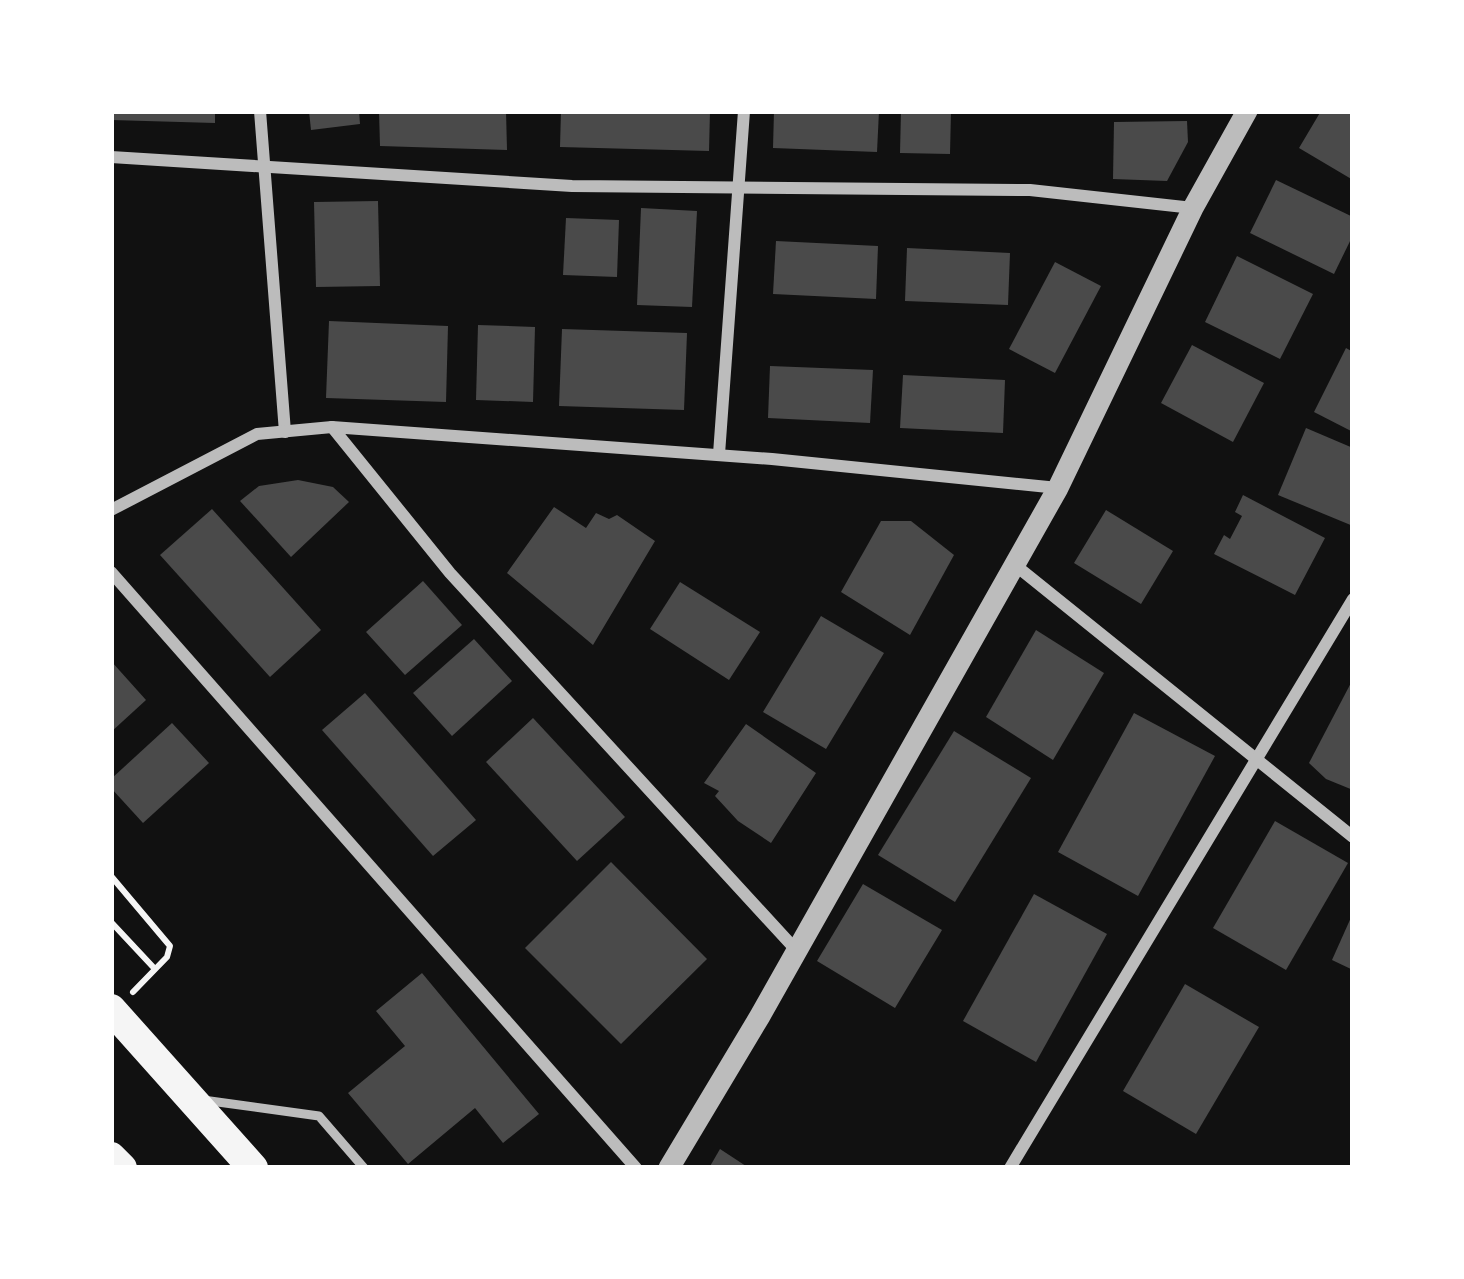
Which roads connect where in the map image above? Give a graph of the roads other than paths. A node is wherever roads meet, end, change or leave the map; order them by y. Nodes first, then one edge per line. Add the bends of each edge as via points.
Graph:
1 (260, 111) edge
2 (744, 111) edge
3 (1247, 111) edge
4 (111, 157) edge
5 (266, 167) junction
6 (738, 188) junction
7 (1192, 208) junction
8 (332, 428) junction
9 (285, 431) junction
10 (719, 454) junction
11 (1058, 488) junction
12 (111, 510) edge
13 (1015, 565) junction
14 (111, 572) edge
15 (1353, 598) edge
16 (1258, 758) junction
17 (1353, 837) edge
18 (797, 951) junction
19 (112, 1010) edge
20 (188, 1097) junction
21 (111, 1157) edge
22 (122, 1168) edge
23 (253, 1168) edge
24 (364, 1168) edge
25 (636, 1168) edge
26 (669, 1168) edge
27 (1010, 1168) edge

1 - 5 street
2 - 6 street
3 - 7 street
4 - 5 street
5 - 6 street
5 - 9 street
6 - 7 street via 1030,190
6 - 10 street
7 - 11 street
8 - 9 street
8 - 10 street
8 - 18 street via 450,573
9 - 12 street via 257,434
10 - 11 street
11 - 13 street
13 - 16 street
13 - 18 street
14 - 25 street
15 - 16 street
16 - 17 street
16 - 27 street
18 - 26 street
19 - 20 highway
20 - 23 highway
20 - 24 lane via 319,1116
21 - 22 highway

